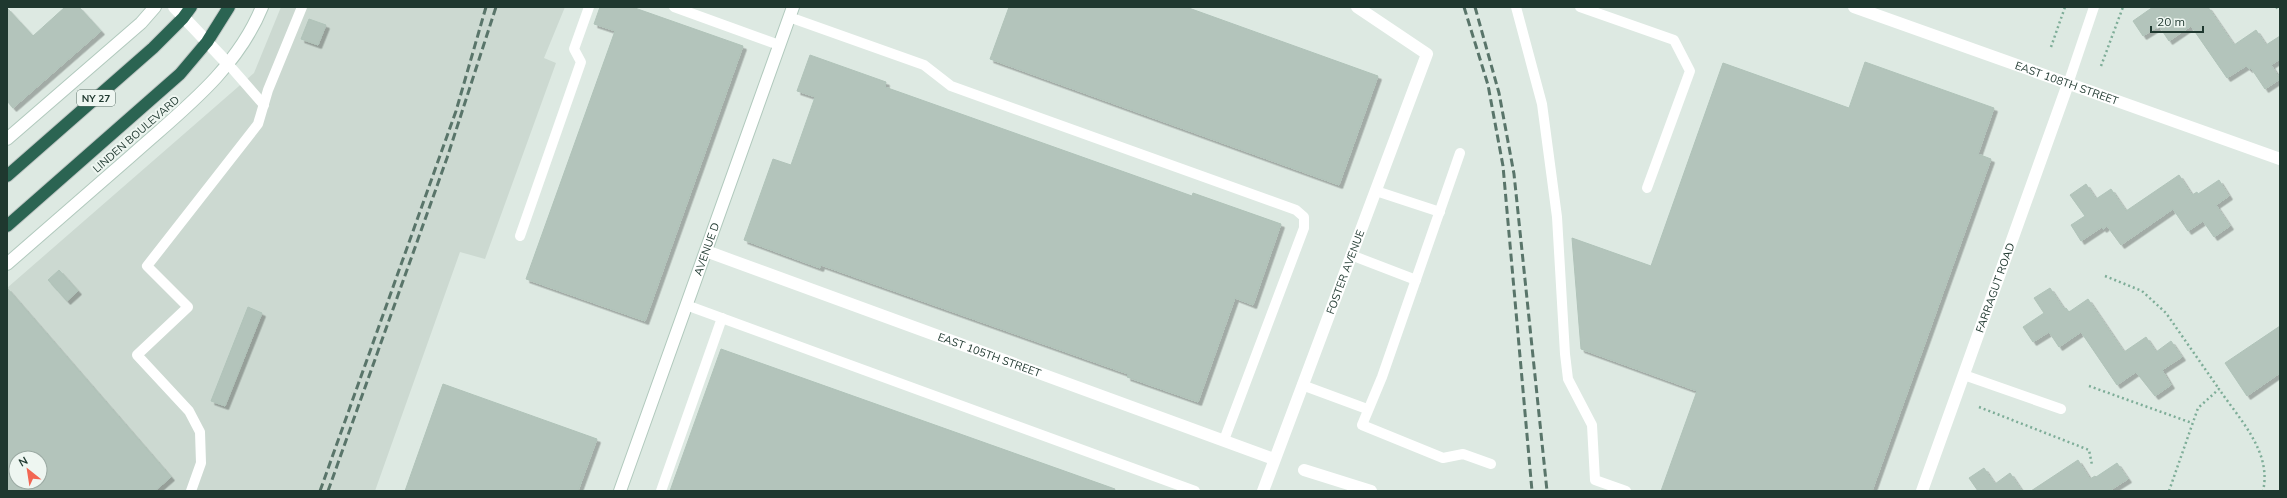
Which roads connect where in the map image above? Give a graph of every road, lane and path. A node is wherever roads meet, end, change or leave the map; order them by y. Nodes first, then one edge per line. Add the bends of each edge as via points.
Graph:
1 (155, 7) edge
2 (174, 7) edge
3 (190, 7) edge
4 (229, 7) edge
5 (262, 7) edge
6 (302, 7) edge
7 (589, 7) edge
8 (674, 7) edge
9 (1357, 7) edge
10 (1516, 7) edge
11 (1580, 7) edge
12 (1854, 7) edge
13 (2065, 7) edge
14 (2094, 7) edge
15 (2123, 7) edge
16 (2276, 7) edge
17 (2280, 10) edge
18 (791, 12) edge
19 (183, 18) junction
20 (207, 42) junction
21 (779, 45) junction
22 (2051, 47) dead end
23 (229, 65) junction
24 (2101, 66) dead end
25 (2068, 84) junction
26 (264, 105) junction
27 (7, 140) edge
28 (1460, 153) dead end
29 (2280, 160) edge
30 (7, 176) edge
31 (1647, 188) dead end
32 (1376, 191) junction
33 (1440, 212) junction
34 (7, 226) edge
35 (520, 236) dead end
36 (706, 251) junction
37 (1351, 255) junction
38 (7, 264) edge
39 (2105, 276) dead end
40 (1416, 280) junction
41 (686, 305) junction
42 (722, 318) junction
43 (1964, 375) junction
44 (1302, 385) junction
45 (2088, 386) dead end
46 (2219, 390) junction
47 (1979, 407) dead end
48 (1368, 409) junction
49 (2061, 409) dead end
50 (2192, 423) junction
51 (1224, 440) junction
52 (1274, 459) junction
53 (1491, 464) dead end
54 (2092, 465) dead end
55 (1304, 470) dead end
56 (191, 491) edge
57 (620, 491) edge
58 (661, 491) edge
59 (1195, 491) edge
60 (1263, 491) edge
61 (1371, 491) edge
62 (1626, 491) edge
63 (1922, 491) edge
64 (2169, 491) edge
65 (2263, 491) edge

1 - 27 street via 141,23
2 - 19 street
3 - 19 highway, NY 27
4 - 20 highway, LINDEN BOULEVARD
5 - 23 street, LINDEN BOULEVARD via 254,28
6 - 26 lane
7 - 35 lane via 574,49 582,62
8 - 21 lane
9 - 32 street, FOSTER AVENUE via 1427,54
10 - 62 lane via 1542,104 1557,217 1568,379 1592,425 1595,480
11 - 31 lane via 1674,40 1690,71
12 - 25 street, EAST 108TH STREET
13 - 22 path
14 - 25 lane
15 - 24 path
16 - 17 path
18 - 21 street, AVENUE D
18 - 51 lane via 924,65 951,86 1296,210 1304,217 1304,228
19 - 20 street
19 - 30 highway, NY 27 via 153,48
20 - 23 street
20 - 34 highway, LINDEN BOULEVARD via 180,74
21 - 36 street, AVENUE D
23 - 26 lane
23 - 38 street, LINDEN BOULEVARD via 199,96
25 - 29 street, EAST 108TH STREET
25 - 43 street, FARRAGUT ROAD
26 - 56 lane via 258,124 147,266 188,307 137,355 189,411 200,432 201,463
28 - 33 lane
32 - 33 lane
32 - 37 street, FOSTER AVENUE
33 - 40 lane
36 - 41 street, AVENUE D
36 - 51 street, EAST 105TH STREET
37 - 40 lane
37 - 44 street, FOSTER AVENUE
39 - 46 path via 2142,291 2166,313
40 - 48 lane
41 - 42 lane
41 - 57 street, AVENUE D
42 - 58 lane
42 - 59 lane
43 - 49 lane
43 - 63 street, FARRAGUT ROAD
44 - 48 lane
44 - 52 street, FOSTER AVENUE
45 - 50 path
46 - 50 path via 2198,408
46 - 65 path via 2260,450 2266,475
47 - 54 path via 2089,450
48 - 53 lane via 1362,425 1443,458 1463,454
50 - 64 path
51 - 52 street, EAST 105TH STREET
52 - 60 street, FOSTER AVENUE
55 - 61 street

